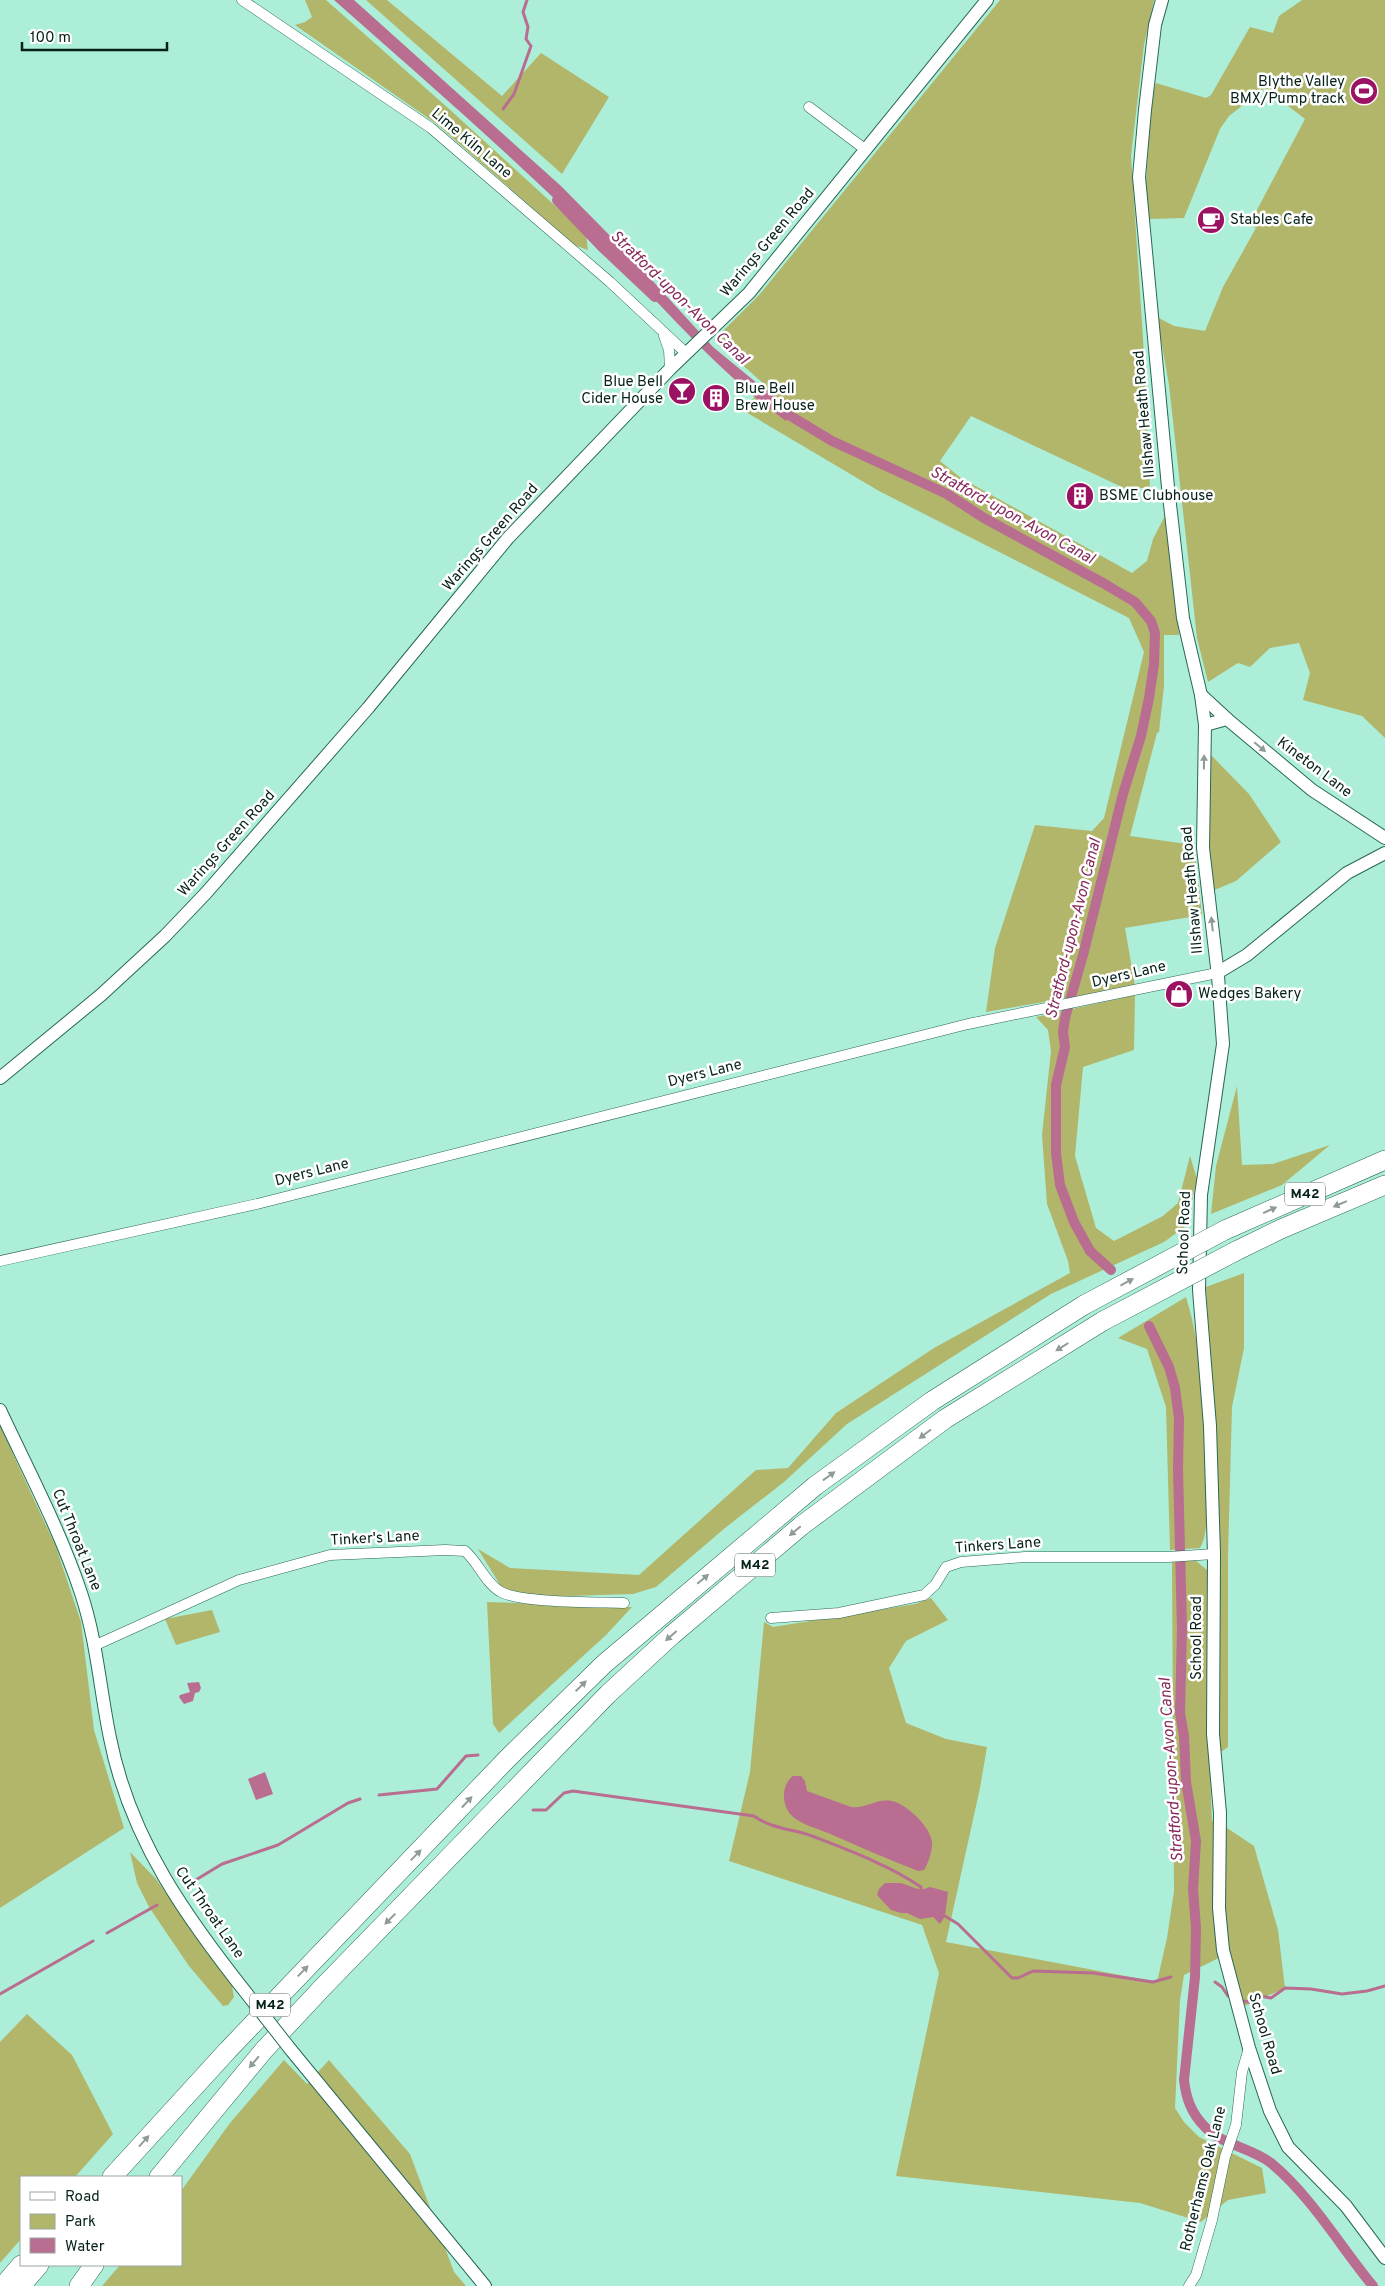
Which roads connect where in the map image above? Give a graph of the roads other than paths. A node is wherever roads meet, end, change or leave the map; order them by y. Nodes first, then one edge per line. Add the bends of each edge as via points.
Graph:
1 (242, 0) edge
2 (987, 0) edge
3 (1162, 0) edge
4 (809, 107) dead end
5 (866, 150) junction
6 (664, 334) junction
7 (690, 350) junction
8 (670, 369) junction
9 (1201, 695) junction
10 (1227, 719) junction
11 (1205, 725) junction
12 (1385, 838) edge
13 (1385, 853) edge
14 (1217, 973) junction
15 (0, 1078) edge
16 (1385, 1160) edge
17 (1385, 1186) edge
18 (0, 1260) edge
19 (0, 1410) edge
20 (1214, 1554) junction
21 (624, 1603) dead end
22 (771, 1618) dead end
23 (96, 1645) junction
24 (1249, 2048) junction
25 (113, 2176) edge
26 (160, 2176) edge
27 (1385, 2258) edge
28 (20, 2266) edge
29 (38, 2266) edge
30 (93, 2266) edge
31 (3, 2286) edge
32 (21, 2286) edge
33 (79, 2286) edge
34 (484, 2286) edge
35 (1189, 2286) edge

1 - 6 street, Lime Kiln Lane via 431,128 610,282
2 - 5 street, Warings Green Road
3 - 9 street, Illshaw Heath Road via 1155,25 1139,177 1181,600 1185,633
4 - 5 street
5 - 7 street, Warings Green Road via 749,293
6 - 7 street, Lime Kiln Lane
6 - 8 street via 670,350
7 - 8 street, Warings Green Road
8 - 15 street, Warings Green Road via 508,538 374,701 206,893 101,995
9 - 10 street, Kineton Lane
9 - 11 street, Illshaw Heath Road
10 - 11 street
10 -> 12 street, Kineton Lane via 1312,790
14 -> 11 street, Illshaw Heath Road via 1203,848
13 - 14 street, Dyers Lane via 1347,873 1248,955
14 - 18 street, Dyers Lane via 968,1024 257,1204
14 - 20 street, School Road via 1223,1044 1202,1195 1199,1281 1210,1426
25 -> 16 highway, M42, bridge via 228,2050 507,1759 604,1664 815,1486 932,1401 1084,1305 1225,1230
17 -> 26 highway, M42, bridge via 1281,1229 1104,1321 945,1419 801,1526 608,1694 264,2050
19 - 23 street, Cut Throat Lane via 55,1526 81,1593
20 - 22 street, Tinkers Lane via 1025,1557 961,1562 946,1567 924,1595 840,1613
20 - 24 street, School Road via 1213,1734 1220,1813 1219,1908 1223,1950
21 - 23 street, Tinker's Lane via 539,1599 508,1594 495,1587 465,1551 330,1555 239,1580
23 - 34 street, Cut Throat Lane, bridge via 110,1739 131,1812 173,1895 291,2050
24 - 27 street, School Road via 1270,2111 1288,2147 1346,2206
24 - 35 street, Rotherhams Oak Lane via 1242,2072 1236,2124 1212,2220 1196,2275
28 - 31 highway
29 - 32 highway
30 - 33 highway

